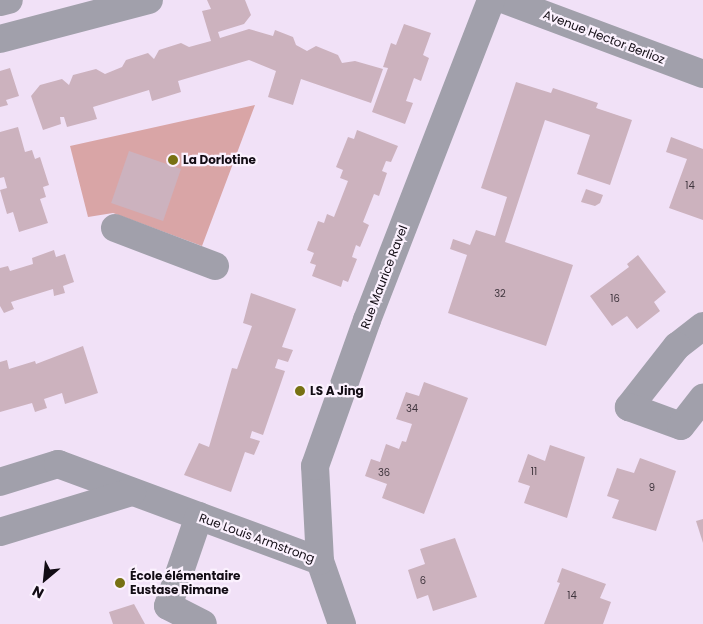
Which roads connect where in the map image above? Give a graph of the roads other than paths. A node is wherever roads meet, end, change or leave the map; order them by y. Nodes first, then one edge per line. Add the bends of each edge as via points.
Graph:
1 (9, 0) edge
2 (149, 0) edge
3 (491, 0) edge
4 (505, 0) edge
5 (0, 2) edge
6 (0, 39) edge
7 (703, 74) edge
8 (115, 228) dead end
9 (215, 266) dead end
10 (703, 326) edge
11 (703, 398) edge
12 (0, 482) edge
13 (132, 492) junction
14 (199, 516) junction
15 (0, 532) edge
16 (320, 561) junction
17 (203, 624) edge
18 (342, 624) edge

1 - 5 street
2 - 6 street
3 - 16 street, Rue Maurice Ravel via 367,320 316,466
4 - 7 street, Avenue Hector Berlioz
8 - 9 street
10 - 11 street via 677,346 629,407 680,426
12 - 13 street, Rue Louis Armstrong via 58,464
13 - 14 street, Rue Louis Armstrong
13 - 15 street
14 - 16 street, Rue Louis Armstrong
14 - 17 street via 168,606
16 - 18 street, Rue Louis Armstrong

